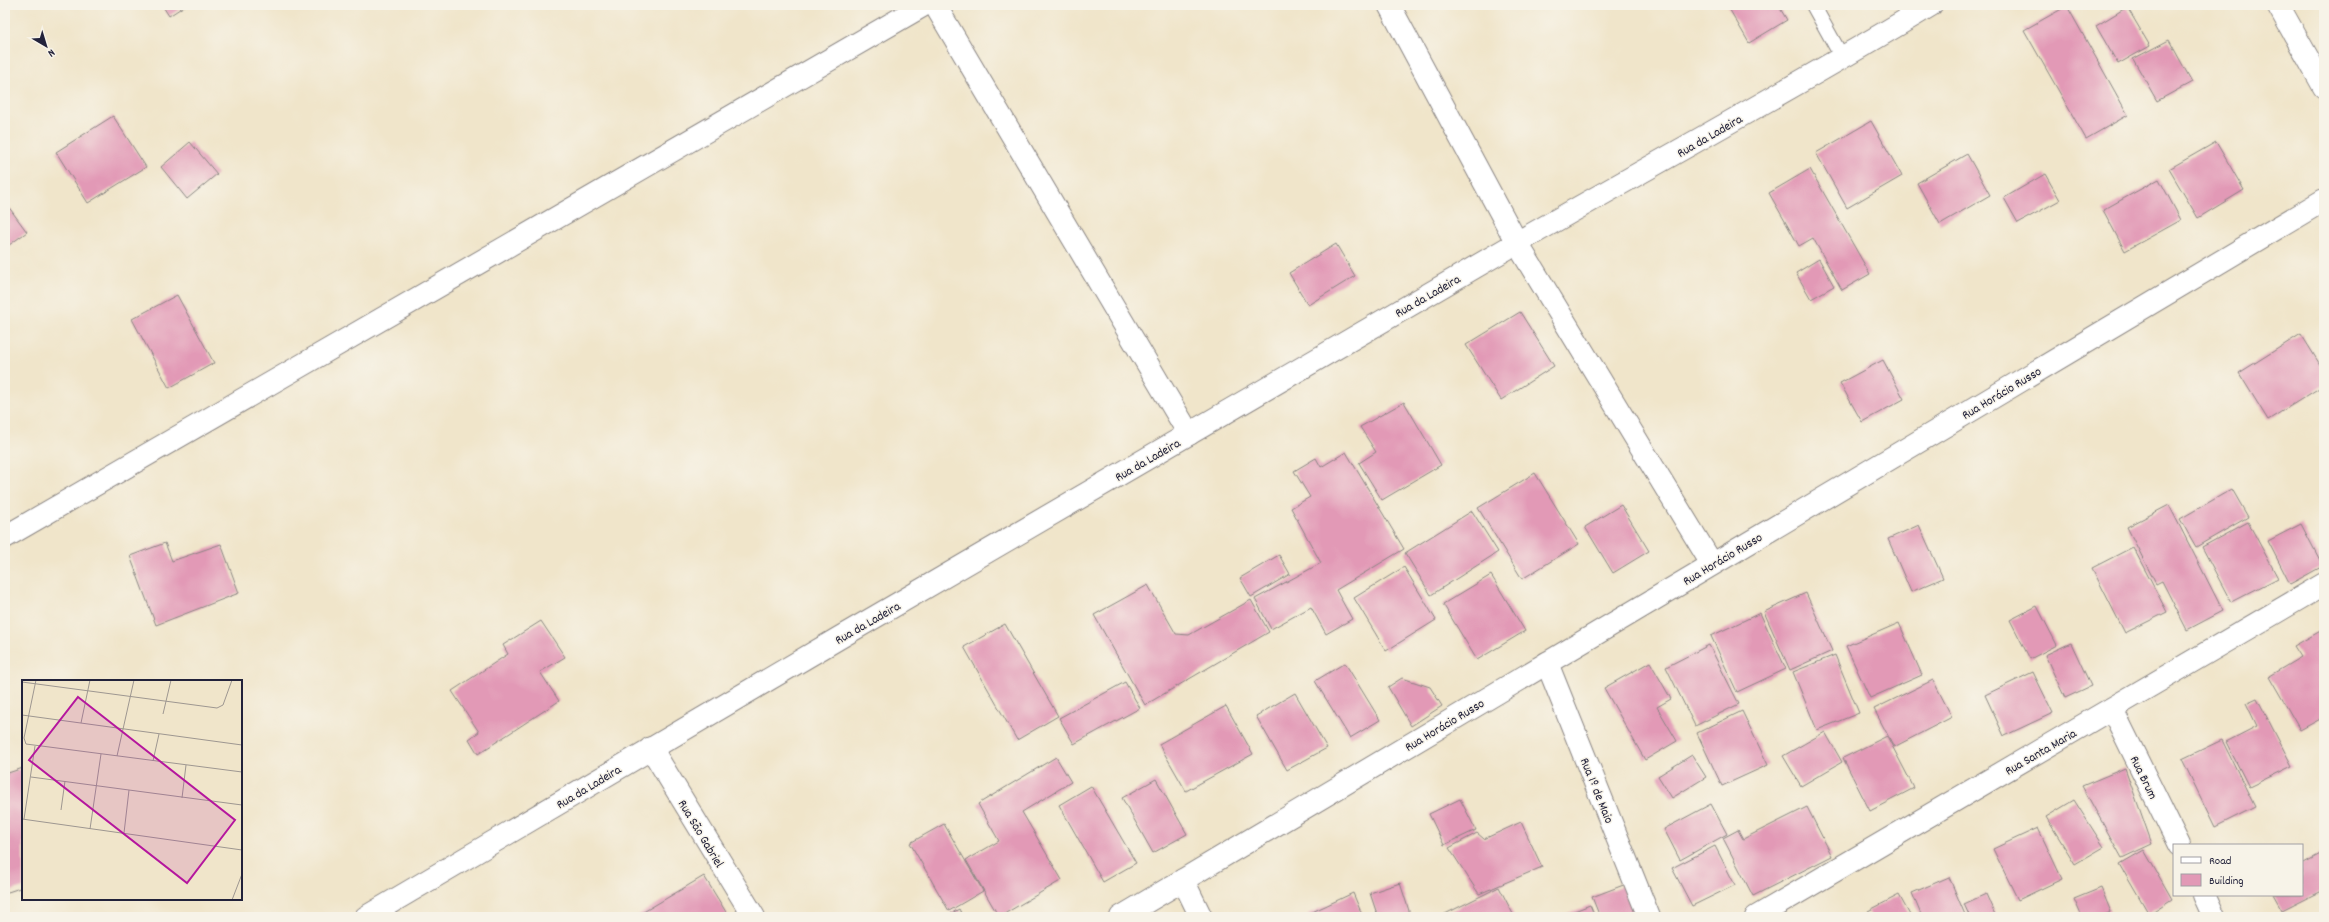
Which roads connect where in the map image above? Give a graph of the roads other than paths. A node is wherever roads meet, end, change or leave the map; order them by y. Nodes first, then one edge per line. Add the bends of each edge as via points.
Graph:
1 (924, 5) edge
2 (935, 5) edge
3 (1389, 5) edge
4 (1813, 5) edge
5 (1931, 5) edge
6 (2278, 5) edge
7 (1843, 59) junction
8 (2324, 87) edge
9 (2324, 200) edge
10 (1517, 243) junction
11 (1189, 434) junction
12 (5, 537) edge
13 (1712, 564) junction
14 (2324, 584) edge
15 (1547, 662) junction
16 (2112, 709) junction
17 (651, 748) junction
18 (2179, 844) edge
19 (1183, 880) junction
20 (2204, 896) edge
21 (366, 917) edge
22 (754, 917) edge
23 (1121, 917) edge
24 (1200, 917) edge
25 (1649, 917) edge
26 (1756, 917) edge
27 (2214, 917) edge

1 - 12 street
2 - 11 street
3 - 10 street
4 - 7 lane
5 - 7 street, Rua da Ladeira
6 - 8 street
7 - 10 street, Rua da Ladeira
9 - 13 street, Rua Horácio Russo
10 - 11 street, Rua da Ladeira
10 - 13 street
11 - 17 street, Rua da Ladeira
13 - 15 street, Rua Horácio Russo
14 - 16 street, Rua Santa Maria
15 - 19 street, Rua Horácio Russo
15 - 25 street, Rua 1º de Maio
16 - 18 street, Rua Brum
16 - 26 street, Rua Santa Maria
17 - 21 street, Rua da Ladeira
17 - 22 street, Rua São Gabriel
19 - 23 street, Rua Horácio Russo
19 - 24 street
20 - 27 street

